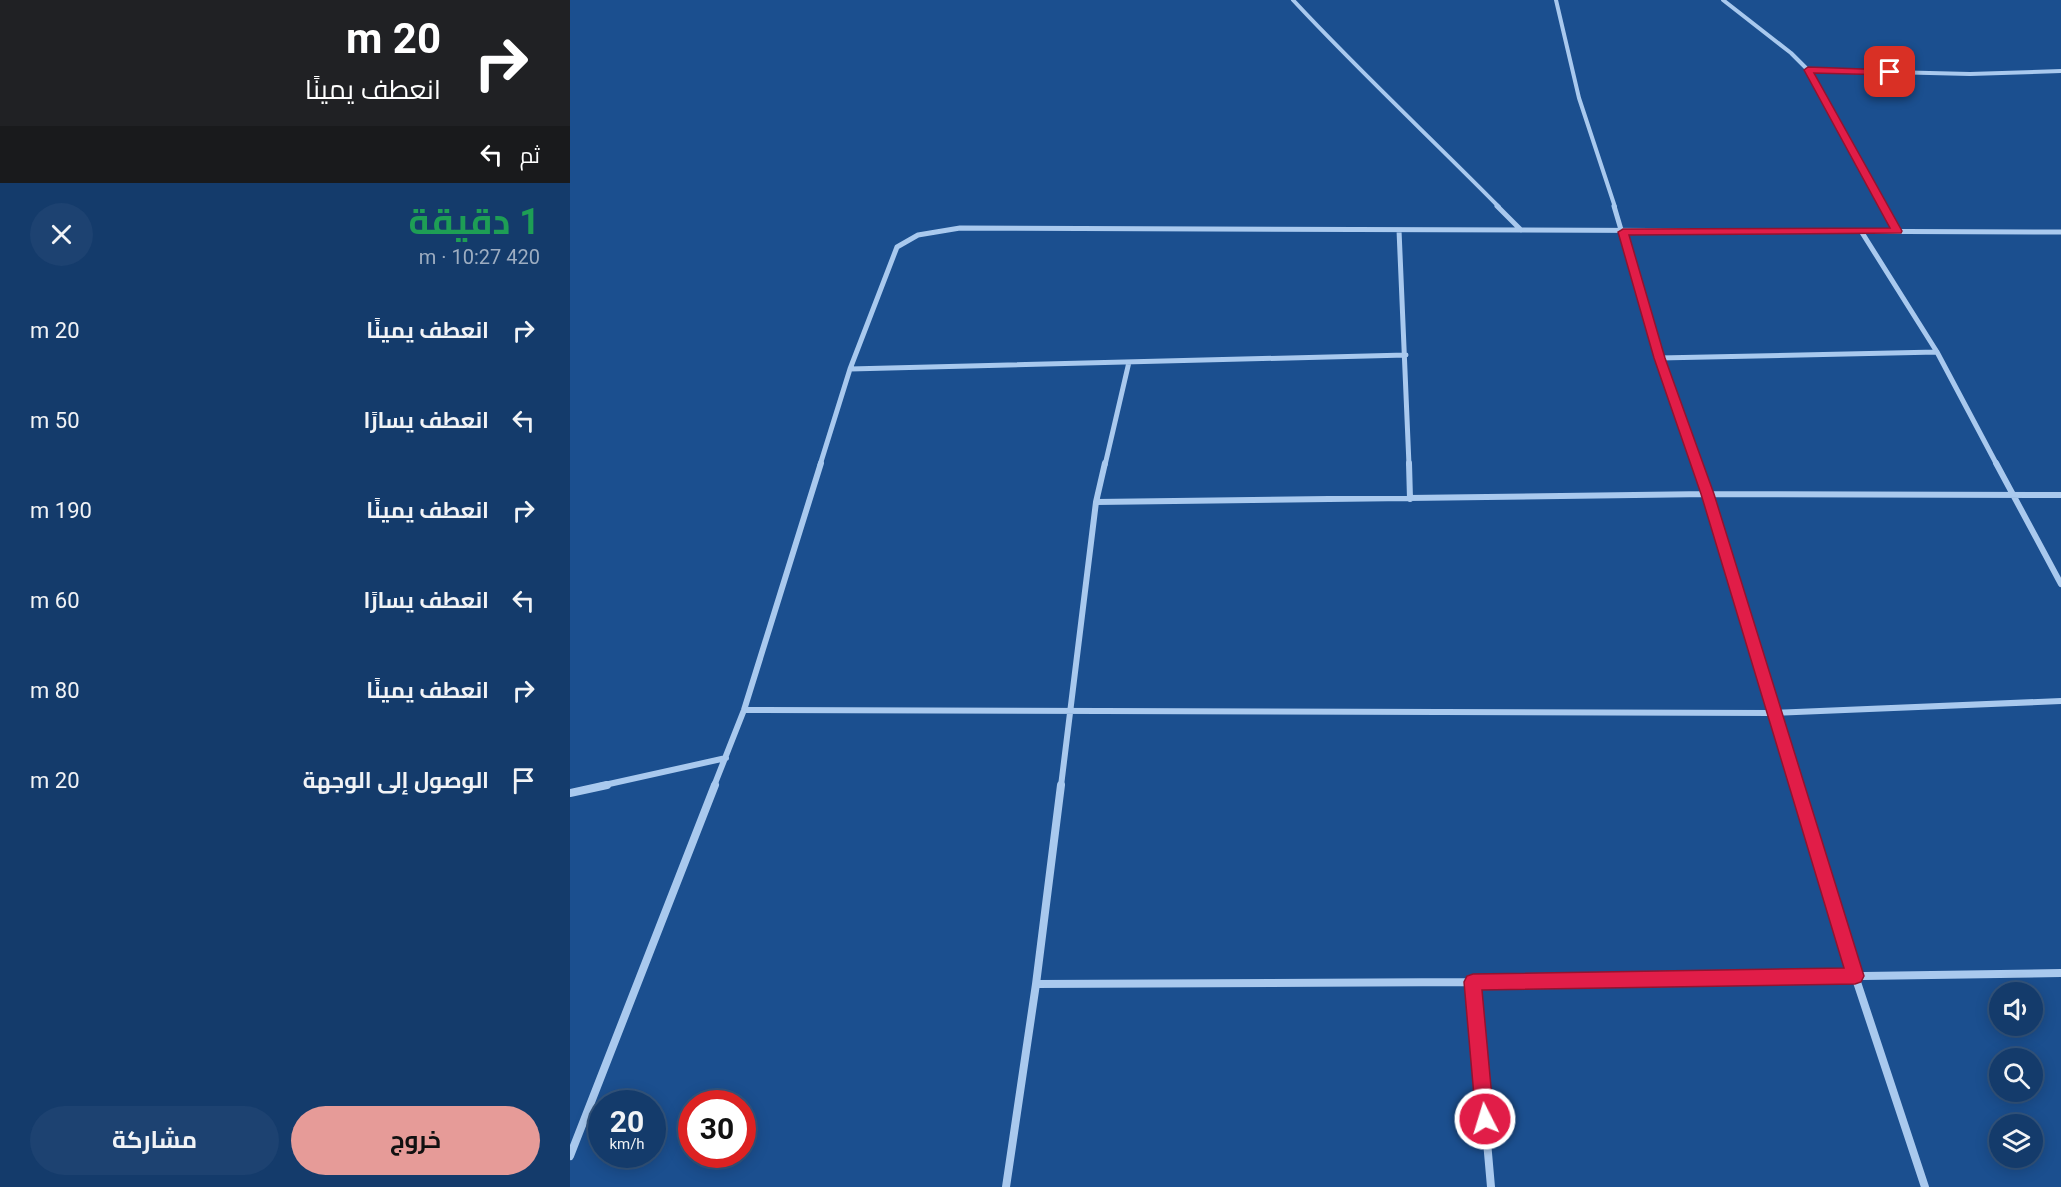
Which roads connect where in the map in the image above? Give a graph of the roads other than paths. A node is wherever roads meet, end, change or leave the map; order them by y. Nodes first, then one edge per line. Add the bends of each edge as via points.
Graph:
1 (1293, 0) edge
2 (1556, 0) edge
3 (1723, 0) edge
4 (1808, 70) junction
5 (2061, 71) edge
6 (1398, 230) junction
7 (1521, 230) junction
8 (1860, 231) junction
9 (1897, 231) junction
10 (1623, 232) junction
11 (2061, 232) edge
12 (1937, 352) junction
13 (1406, 355) junction
14 (1659, 358) junction
15 (1129, 362) junction
16 (850, 369) junction
17 (1708, 494) junction
18 (2013, 495) junction
19 (2061, 495) edge
20 (1410, 499) junction
21 (1096, 502) junction
22 (2061, 584) edge
23 (2061, 701) edge
24 (744, 710) junction
25 (1071, 712) junction
26 (1773, 713) junction
27 (726, 758) junction
28 (570, 793) edge
29 (2061, 973) edge
30 (1855, 976) junction
31 (1473, 982) junction
32 (1036, 984) junction
33 (570, 1156) edge
34 (1006, 1187) edge
35 (1491, 1187) edge
36 (1925, 1187) edge

1 - 7 street via 1362,74 1396,103
2 - 10 street via 1579,98
3 - 4 street via 1791,52
4 - 5 street via 1970,74
4 - 9 street
6 - 7 street
6 - 13 street
6 - 16 street via 960,228 918,235 897,247
7 - 10 street
8 - 9 street
8 - 10 street
8 - 12 street
9 - 11 street
10 - 14 street
12 - 14 street
12 - 18 street
13 - 15 street
13 - 20 street
14 - 17 street
15 - 16 street
15 - 21 street
16 - 24 street
17 - 18 street
17 - 20 street
17 - 26 street
18 - 19 street
18 - 22 street
20 - 21 street
21 - 25 street
23 - 26 street
24 - 25 street
24 - 27 street
25 - 26 street
25 - 32 street
26 - 30 street
27 - 28 street
27 - 33 street
29 - 30 street
30 - 31 street
30 - 36 street
31 - 32 street
31 - 35 street
32 - 34 street

